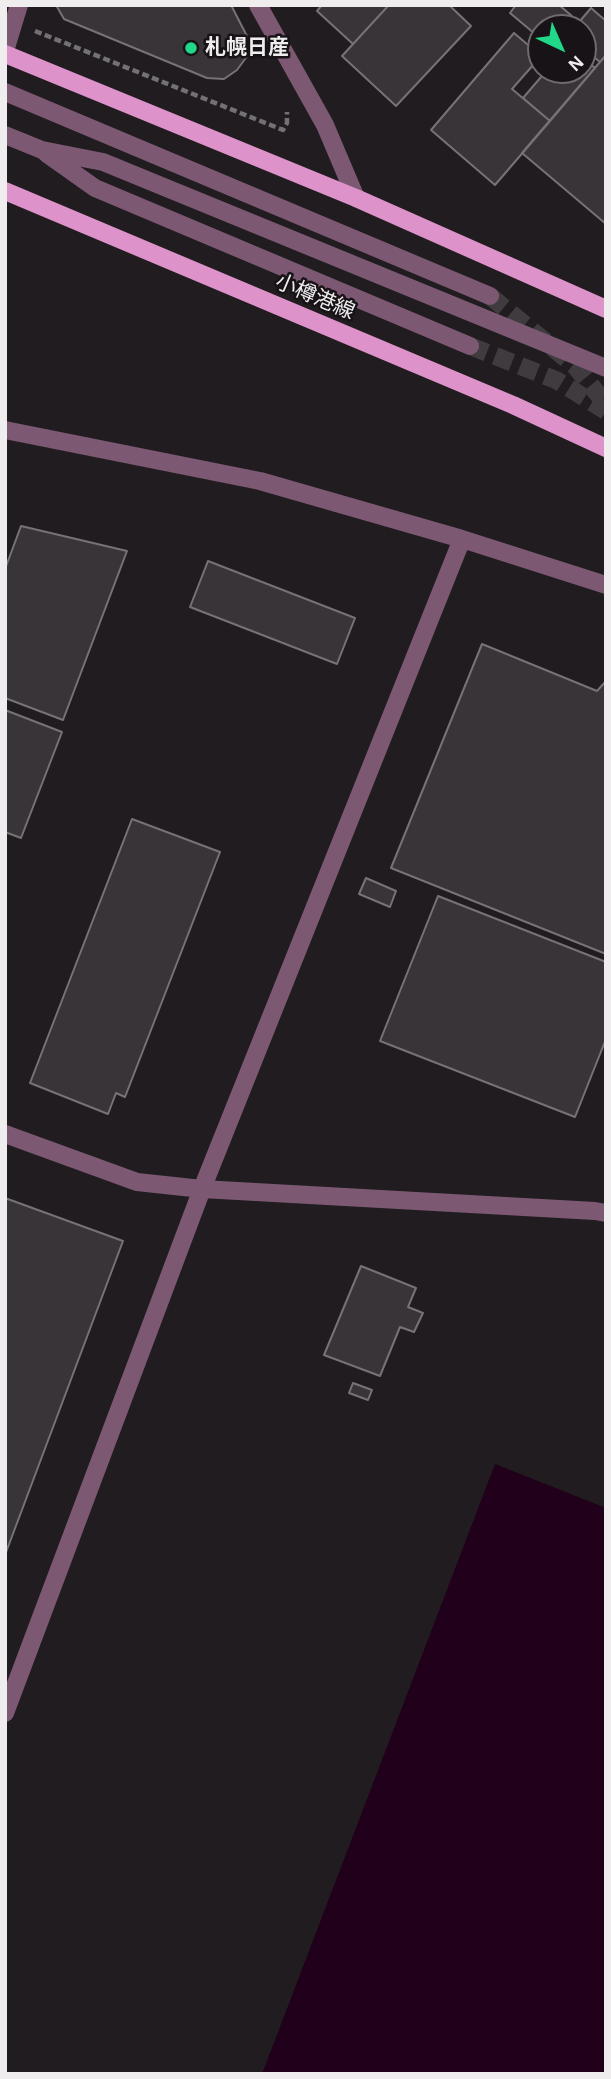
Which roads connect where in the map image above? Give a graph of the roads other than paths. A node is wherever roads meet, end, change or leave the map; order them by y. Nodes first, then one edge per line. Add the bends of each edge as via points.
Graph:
1 (19, 5) edge
2 (258, 5) edge
3 (5, 52) edge
4 (5, 92) edge
5 (5, 135) edge
6 (42, 150) junction
7 (5, 191) edge
8 (356, 198) junction
9 (490, 296) tunnel mouth
10 (606, 309) edge
11 (470, 346) tunnel mouth
12 (606, 368) edge
13 (5, 430) edge
14 (606, 449) edge
15 (462, 539) junction
16 (606, 585) edge
17 (5, 1133) edge
18 (202, 1189) junction
19 (606, 1213) edge
20 (7, 1701) edge

1 - 3 street
2 - 8 street via 325,125
3 - 8 main road
4 - 9 street
5 - 6 street
6 - 11 street via 95,188
6 - 12 street via 103,162
7 - 14 main road, 小樽港線 via 513,405
8 - 10 main road
13 - 15 street via 260,481
15 - 16 street
15 - 18 street
17 - 18 street via 137,1182
18 - 19 street
18 - 20 street

